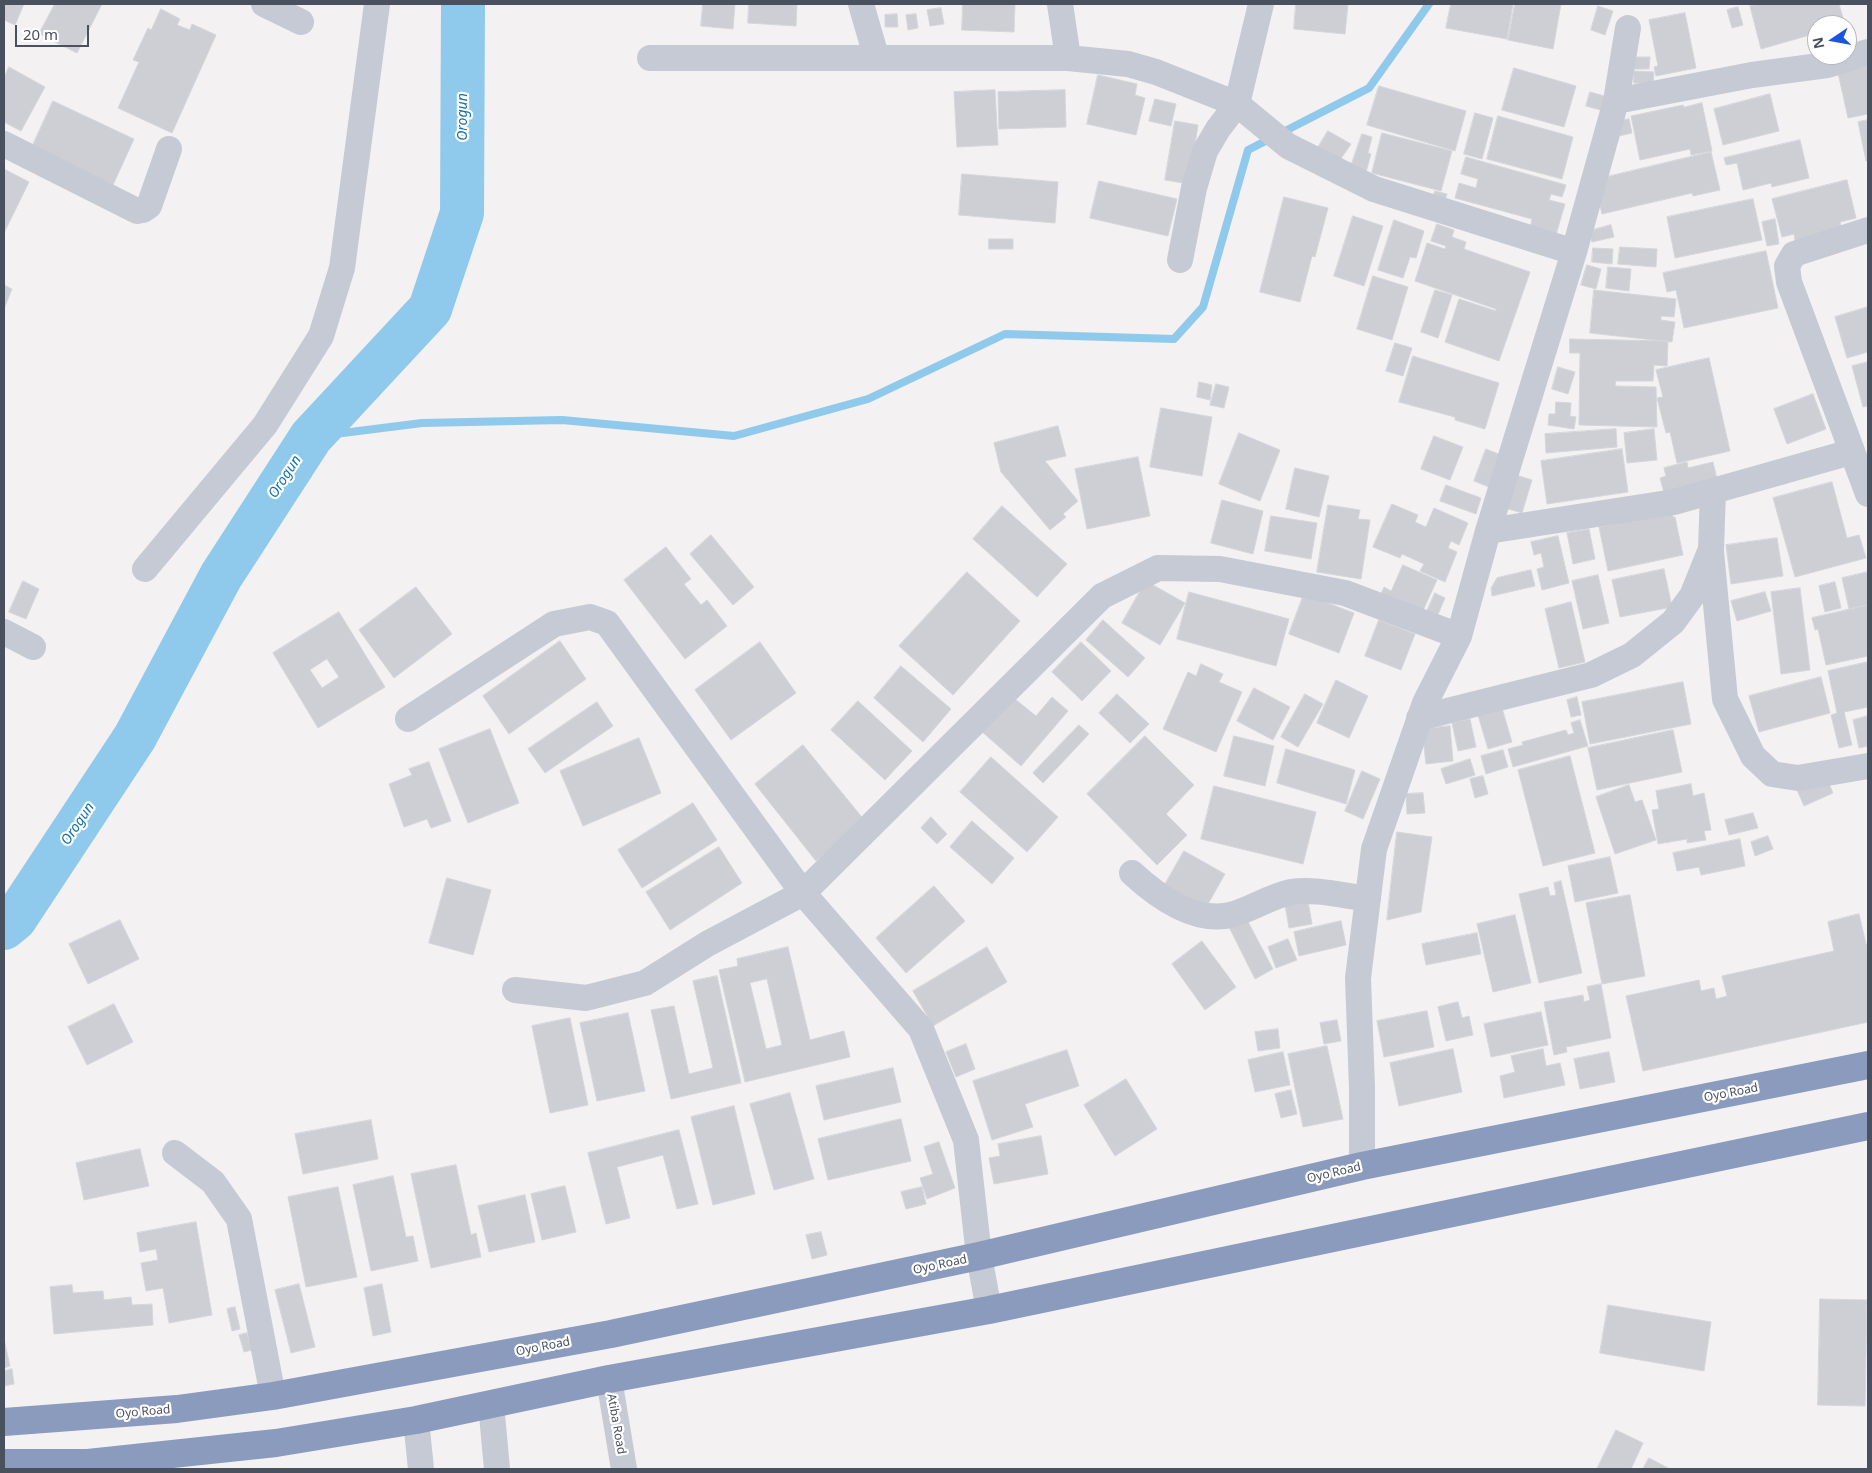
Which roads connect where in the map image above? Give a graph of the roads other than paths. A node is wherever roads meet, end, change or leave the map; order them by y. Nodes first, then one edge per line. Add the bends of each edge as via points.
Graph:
1 (264, 4) edge
2 (376, 4) edge
3 (861, 4) edge
4 (1060, 4) edge
5 (1261, 4) edge
6 (301, 22) dead end
7 (1628, 28) dead end
8 (1868, 52) edge
9 (876, 56) junction
10 (650, 58) dead end
11 (1068, 58) junction
12 (1616, 101) junction
13 (1237, 104) junction
14 (4, 144) edge
15 (169, 149) dead end
16 (1868, 230) edge
17 (1574, 252) junction
18 (1180, 260) dead end
19 (1851, 452) junction
20 (1713, 491) junction
21 (1868, 494) edge
22 (1488, 531) junction
23 (1711, 549) junction
24 (145, 569) dead end
25 (4, 632) edge
26 (1459, 636) junction
27 (33, 647) dead end
28 (1419, 718) junction
29 (408, 719) dead end
30 (1868, 766) edge
31 (1132, 873) dead end
32 (803, 893) junction
33 (1368, 899) junction
34 (515, 990) dead end
35 (1868, 1065) edge
36 (1868, 1126) edge
37 (175, 1153) dead end
38 (1362, 1166) junction
39 (979, 1256) junction
40 (988, 1310) junction
41 (609, 1379) junction
42 (273, 1396) junction
43 (491, 1404) junction
44 (177, 1409) junction
45 (416, 1420) junction
46 (4, 1422) edge
47 (179, 1452) junction
48 (4, 1463) edge
49 (421, 1469) edge
50 (497, 1469) edge
51 (624, 1469) edge

1 - 6 street
2 - 24 street via 342,268 321,336 265,425
3 - 9 street
4 - 11 street
5 - 13 street
7 - 12 street
8 - 12 street via 1827,65
9 - 10 street
9 - 11 street
11 - 13 street via 1128,64
12 - 17 street
13 - 17 street via 1288,146 1358,182 1427,207
13 - 18 street via 1206,150 1194,188
14 - 15 street via 137,211 148,206
16 - 19 street via 1794,254 1788,266 1789,282
17 - 22 street
19 - 20 street
19 - 21 street
20 - 22 street via 1674,502
20 - 23 street
22 - 26 street
23 - 28 street via 1692,596 1673,622 1632,655 1590,675
23 - 30 street via 1725,699 1753,756 1772,774 1798,778
25 - 27 street
26 - 28 street
26 - 32 street via 1345,592 1220,569 1158,568 1102,596
28 - 33 street via 1374,849
29 - 32 street via 554,624 590,617 607,623
31 - 33 street via 1158,895 1190,911 1213,916 1233,914 1292,892
32 - 34 street via 707,944 646,983 586,998
32 - 39 street via 922,1030 966,1140
33 - 38 street via 1358,978
35 - 38 highway, Oyo Road
36 - 40 highway
37 - 42 street via 213,1182 239,1219
38 - 39 highway, Oyo Road
39 - 40 street
39 - 42 highway, Oyo Road via 601,1336
40 - 41 highway
41 - 43 highway
41 - 51 street, Atiba Road
42 - 44 highway, Oyo Road
43 - 45 highway
43 - 50 street
44 - 46 highway, Oyo Road
44 - 47 highway
45 - 47 highway via 276,1443
45 - 49 street
47 - 48 highway via 88,1462

